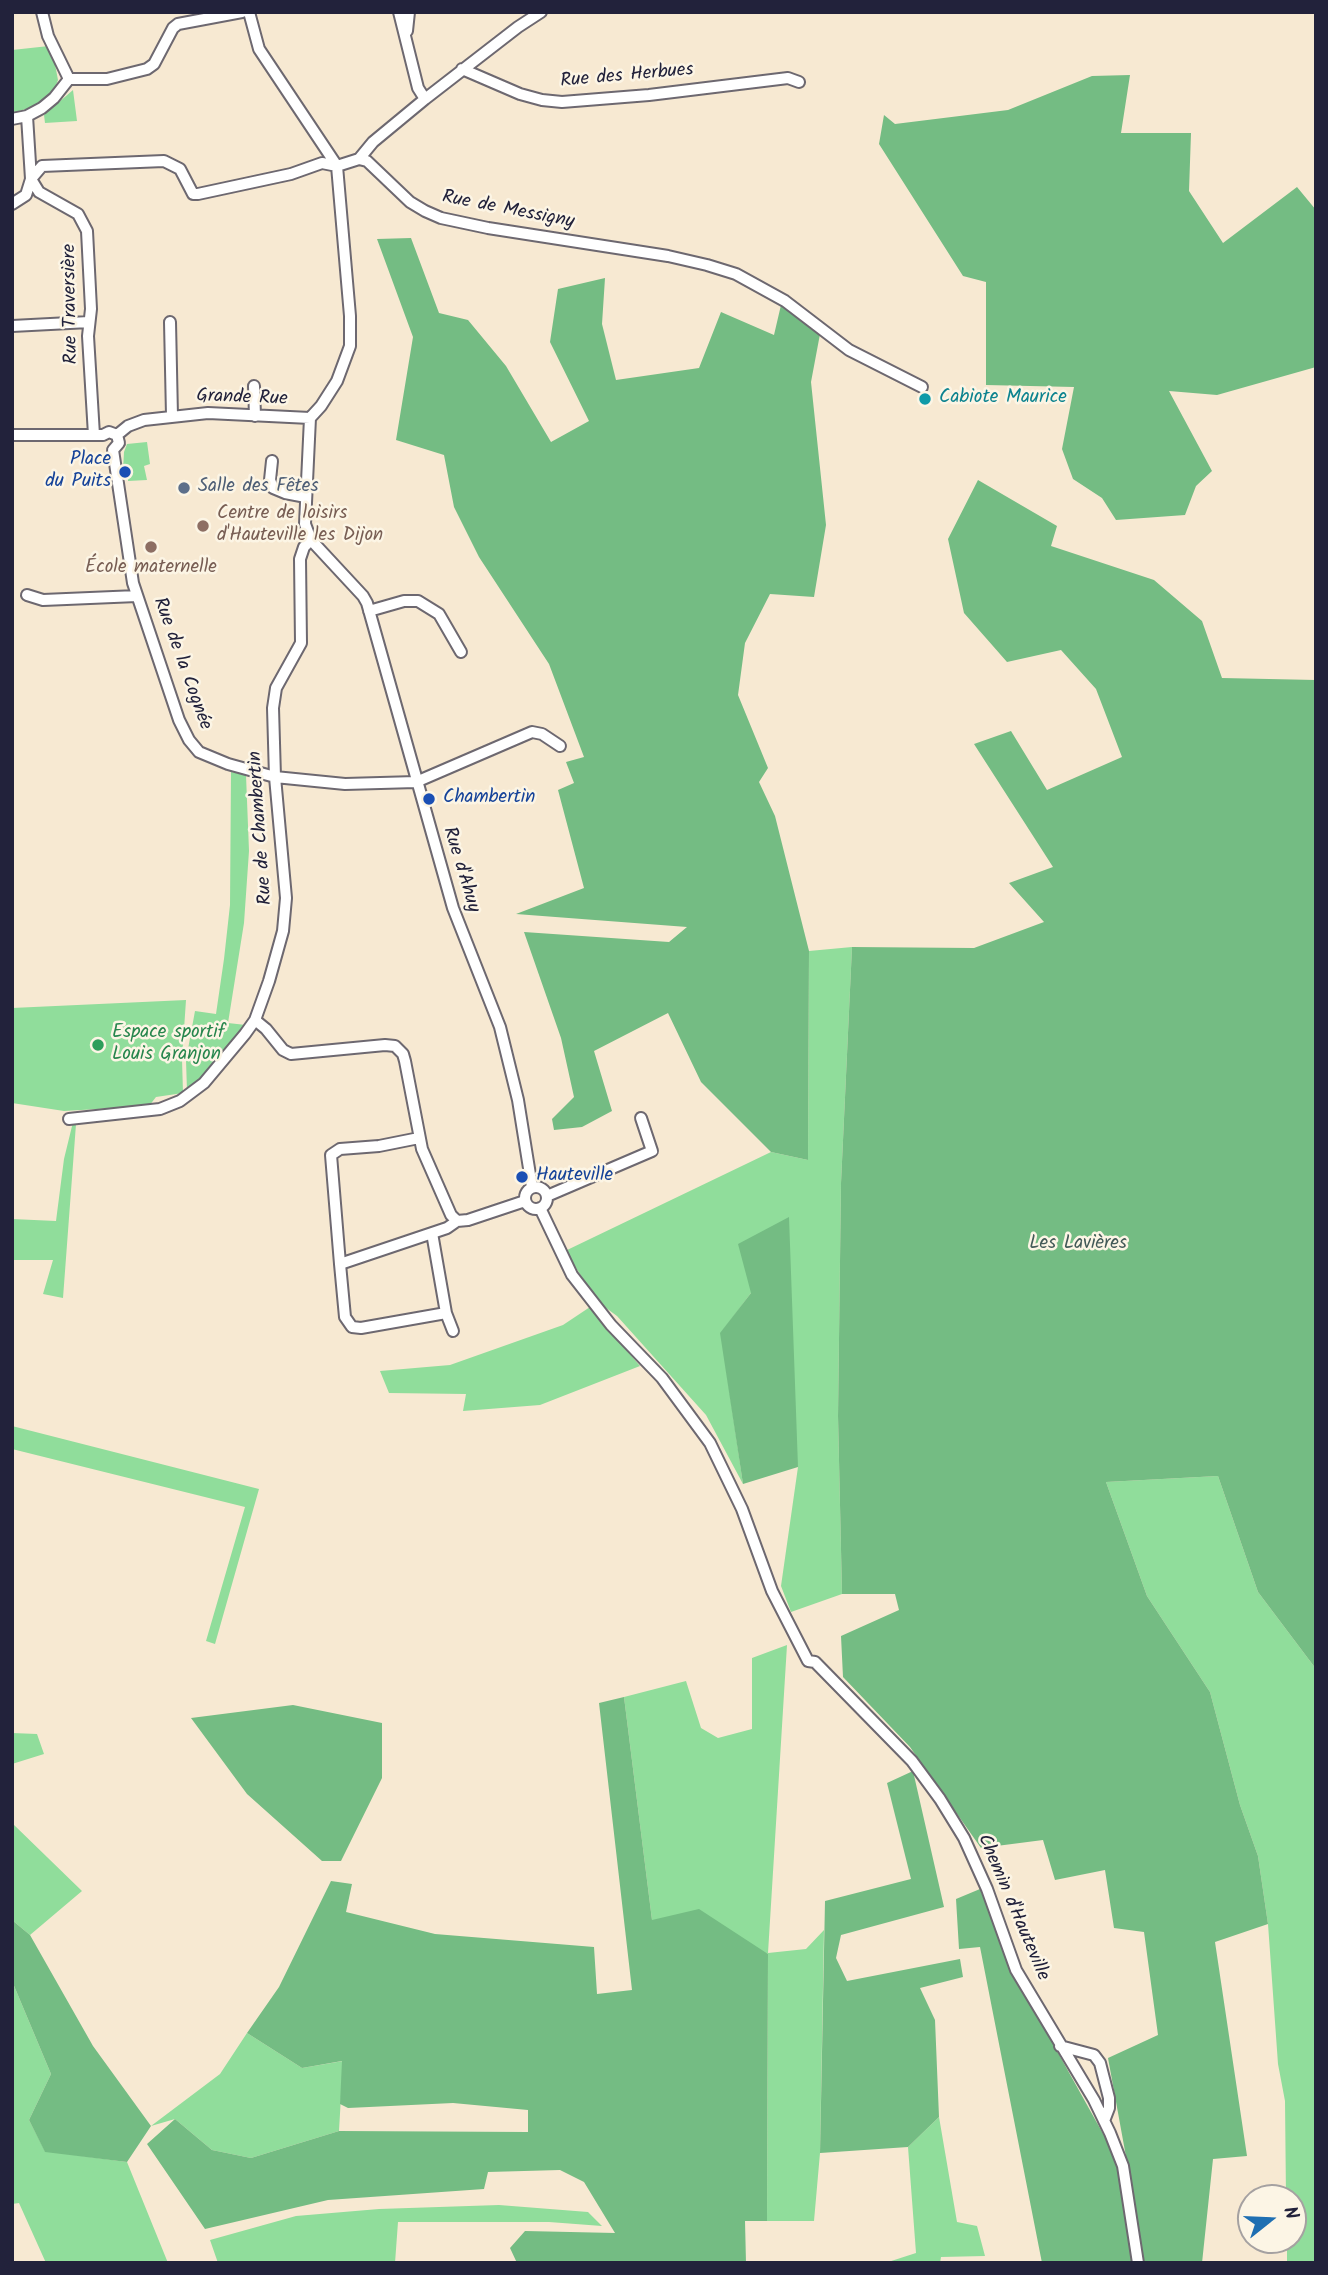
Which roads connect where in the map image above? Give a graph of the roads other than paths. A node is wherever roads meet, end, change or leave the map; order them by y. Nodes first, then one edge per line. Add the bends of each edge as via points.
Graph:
1 (42, 12) edge
2 (242, 12) edge
3 (249, 12) edge
4 (399, 12) edge
5 (409, 12) edge
6 (541, 12) edge
7 (406, 34) junction
8 (462, 69) junction
9 (69, 79) junction
10 (799, 82) dead end
11 (425, 99) junction
12 (27, 116) junction
13 (12, 119) edge
14 (359, 159) junction
15 (337, 166) junction
16 (31, 179) junction
17 (12, 204) edge
18 (89, 322) junction
19 (170, 322) dead end
20 (12, 326) edge
21 (254, 386) dead end
22 (922, 387) dead end
23 (172, 416) junction
24 (255, 416) junction
25 (310, 418) junction
26 (12, 435) edge
27 (98, 435) junction
28 (117, 435) junction
29 (113, 450) junction
30 (272, 461) dead end
31 (306, 497) junction
32 (311, 540) junction
33 (27, 595) dead end
34 (137, 596) junction
35 (369, 611) junction
36 (461, 652) dead end
37 (560, 746) dead end
38 (275, 777) junction
39 (416, 782) junction
40 (255, 1020) junction
41 (641, 1118) dead end
42 (69, 1119) dead end
43 (419, 1138) junction
44 (532, 1187) junction
45 (547, 1196) junction
46 (525, 1200) junction
47 (540, 1208) junction
48 (457, 1221) junction
49 (432, 1233) junction
50 (340, 1264) junction
51 (446, 1313) junction
52 (453, 1331) dead end
53 (1060, 2046) junction
54 (1104, 2121) junction
55 (1139, 2263) edge

1 - 9 street
2 - 9 street via 178,24 154,64 144,71 97,80
3 - 15 street via 259,49
4 - 7 street
5 - 7 street
6 - 8 street
7 - 11 street via 418,88
8 - 10 street, Rue des Herbues via 520,94 562,102 788,78
8 - 11 street
9 - 12 street via 48,103
11 - 14 street
12 - 13 street
12 - 16 street
14 - 15 street
14 - 22 street, Rue de Messigny via 410,202 441,218 668,256 736,274 785,301 849,350
15 - 16 street via 322,163 198,194 193,194 180,169 160,160 42,166
15 - 25 street via 350,346 337,381
16 - 17 street via 26,195
16 - 18 street, Rue Traversière via 39,192 73,210 86,226
18 - 20 street
18 - 27 street, Rue Traversière
19 - 23 street
21 - 24 street
23 - 24 street, Grande Rue
23 - 28 street, Grande Rue via 135,422
24 - 25 street, Grande Rue
25 - 31 street, Rue de Chambertin
26 - 27 street, Grande Rue
27 - 28 street, Grande Rue
27 - 29 street, Rue de la Cognée via 102,446
28 - 29 street, Rue de la Cognée via 119,443
29 - 34 street, Rue de la Cognée
30 - 31 street via 273,488
31 - 32 street, Rue de Chambertin via 305,524
32 - 35 street, Rue d'Ahuy via 363,596
32 - 38 street, Rue de Chambertin via 300,559 300,649 274,698
33 - 34 street via 43,600
34 - 38 street, Rue de la Cognée via 174,707 194,746 218,761
35 - 36 street via 418,601 439,614
35 - 39 street, Rue d'Ahuy
37 - 39 street via 542,733 532,732
38 - 39 street, Rue de la Cognée via 345,784
38 - 40 street, Rue de Chambertin via 286,898 277,957
39 - 44 street, Rue d'Ahuy via 453,908 504,1039
40 - 42 street, Rue de Chambertin via 204,1083 180,1101 160,1109
40 - 43 street via 291,1054 385,1045 400,1049
41 - 45 street via 652,1151
43 - 48 street via 446,1206
43 - 50 street via 340,1149 331,1155
44 - 45 street via 542,1188
44 - 46 street
45 - 47 street
46 - 47 street via 531,1208
46 - 48 street
47 - 53 street, Chemin d'Hauteville via 572,1275 611,1325 662,1378 710,1443 742,1509 772,1591 808,1661 815,1662 912,1761 964,1838 1016,1970
48 - 49 street
49 - 50 street
49 - 51 street
50 - 51 street via 345,1317 352,1327
51 - 52 street
53 - 54 street, Chemin d'Hauteville
53 - 54 street via 1094,2055 1100,2063 1109,2098
54 - 55 street, Chemin d'Hauteville via 1123,2166

